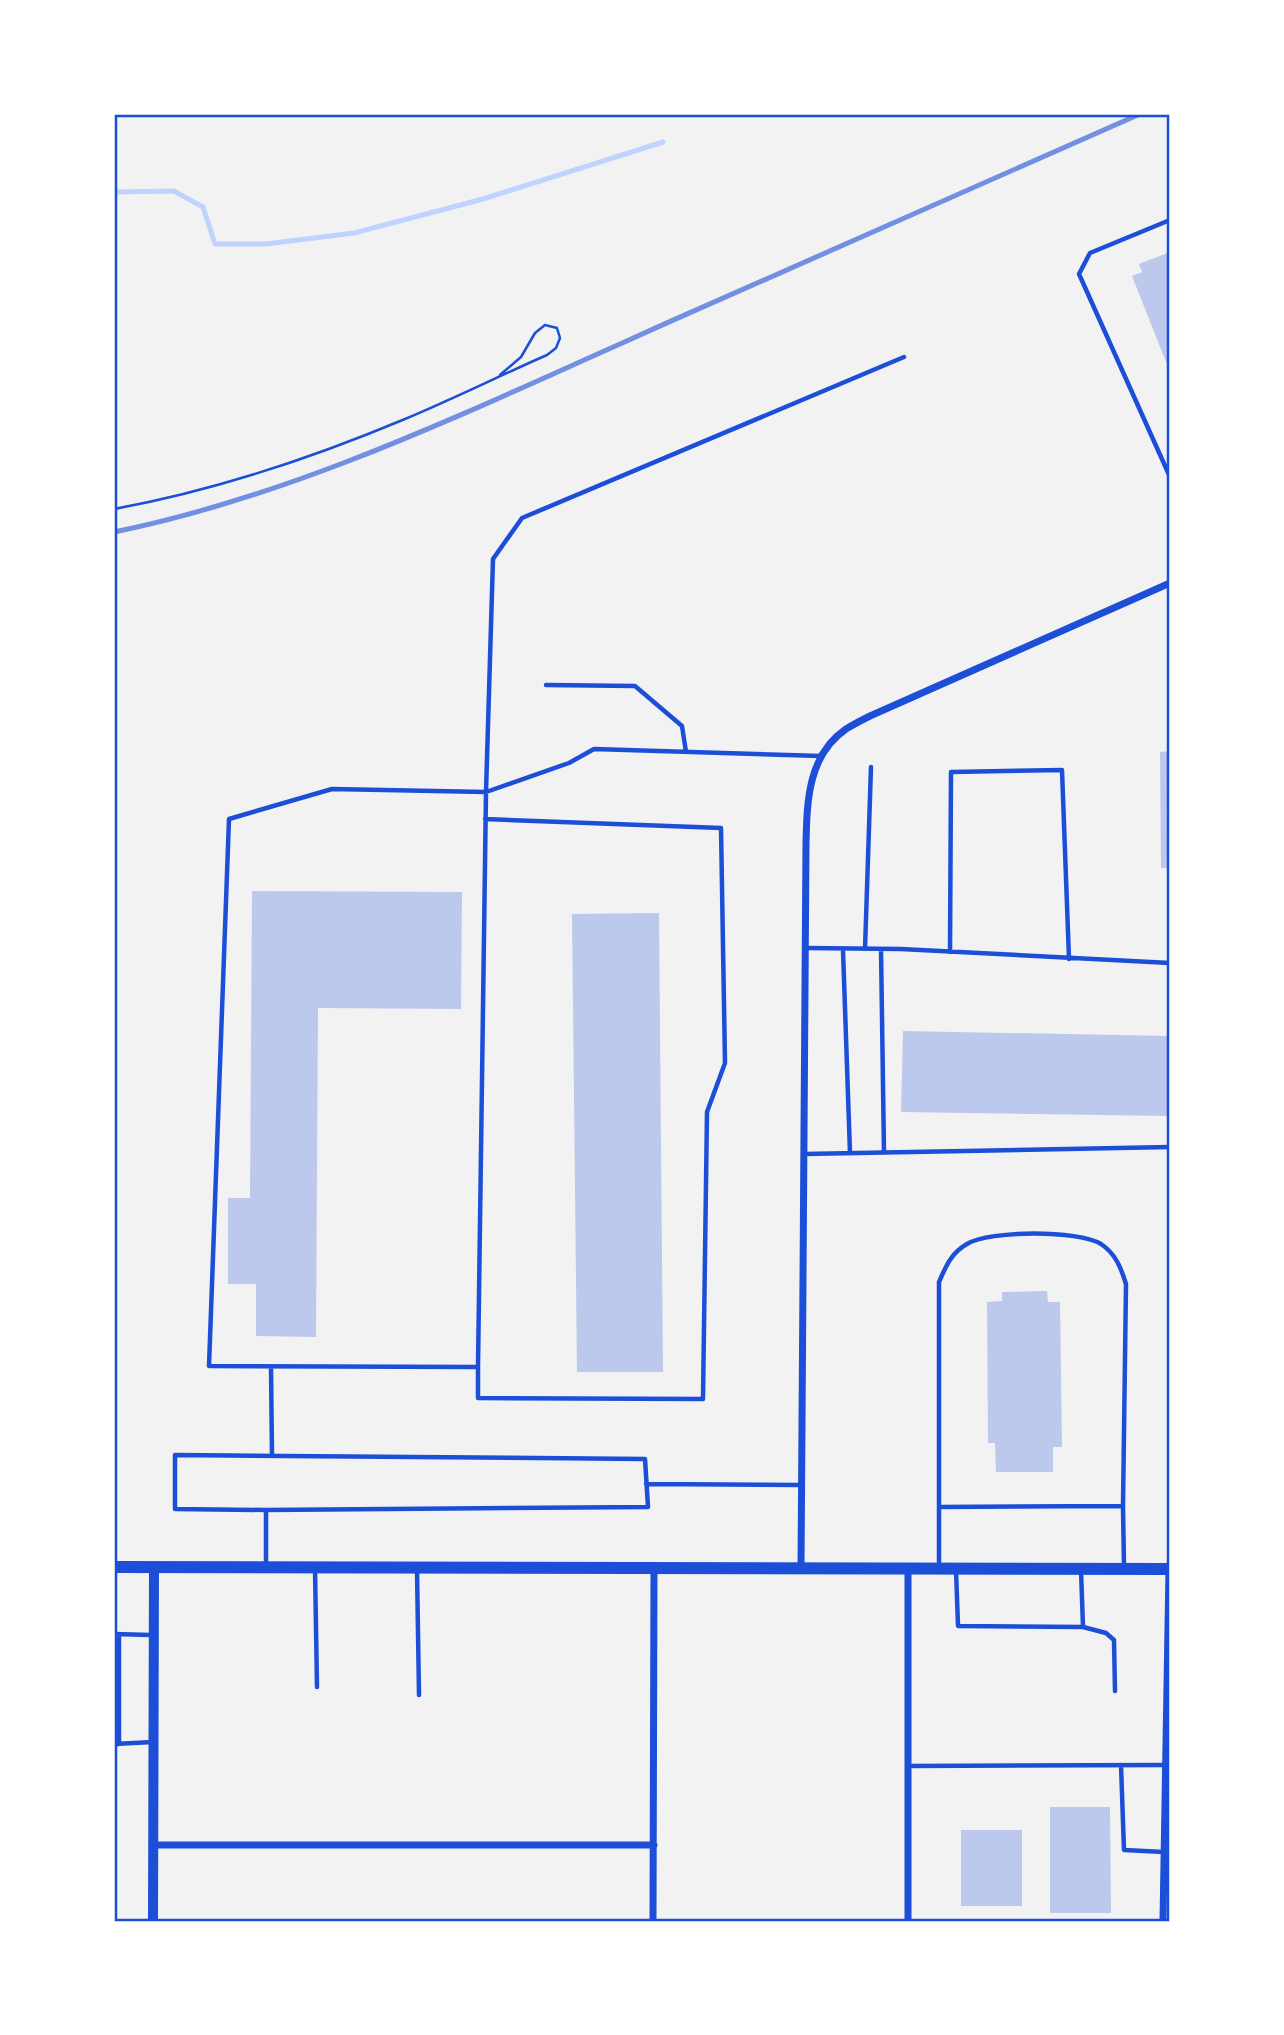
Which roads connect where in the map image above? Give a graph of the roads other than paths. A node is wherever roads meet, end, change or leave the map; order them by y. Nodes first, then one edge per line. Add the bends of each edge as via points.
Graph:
1 (1170, 220) edge
2 (904, 357) dead end
3 (1170, 477) edge
4 (1170, 583) edge
5 (546, 685) dead end
6 (686, 752) junction
7 (821, 757) junction
8 (871, 766) dead end
9 (486, 792) junction
10 (485, 819) junction
11 (806, 948) junction
12 (865, 949) junction
13 (881, 949) junction
14 (843, 950) junction
15 (950, 951) junction
16 (1069, 959) junction
17 (1170, 964) edge
18 (1170, 1147) edge
19 (884, 1152) junction
20 (850, 1153) junction
21 (804, 1154) junction
22 (271, 1367) junction
23 (478, 1367) junction
24 (272, 1456) junction
25 (646, 1484) junction
26 (802, 1485) junction
27 (1123, 1506) junction
28 (939, 1507) junction
29 (266, 1510) junction
30 (114, 1567) edge
31 (154, 1567) junction
32 (265, 1567) junction
33 (315, 1567) junction
34 (417, 1568) junction
35 (654, 1568) junction
36 (801, 1569) junction
37 (908, 1569) junction
38 (939, 1569) junction
39 (956, 1569) junction
40 (1124, 1569) junction
41 (1169, 1569) edge
42 (1081, 1570) junction
43 (1083, 1627) junction
44 (117, 1634) edge
45 (155, 1635) junction
46 (1169, 1651) edge
47 (317, 1687) dead end
48 (1115, 1691) dead end
49 (419, 1695) dead end
50 (154, 1742) junction
51 (116, 1744) edge
52 (1121, 1765) junction
53 (1166, 1765) junction
54 (908, 1766) junction
55 (153, 1845) junction
56 (654, 1845) junction
57 (1164, 1852) junction
58 (1167, 1862) edge
59 (153, 1921) edge
60 (653, 1921) edge
61 (908, 1921) edge
62 (1163, 1921) edge

1 - 3 lane via 1090,253 1079,274
2 - 9 lane via 522,518 493,559
4 - 7 street via 870,716 835,738
5 - 6 lane via 635,685 682,726
6 - 7 lane
6 - 9 lane via 594,749 569,763
7 - 11 street via 807,806
8 - 12 lane
9 - 10 lane
9 - 22 lane via 332,789 229,819 209,1366
10 - 23 lane
10 - 23 lane via 721,828 725,1063 707,1112 703,1399 478,1398
11 - 14 lane
11 - 21 street
12 - 13 lane
12 - 14 lane
13 - 15 lane
13 - 19 lane
14 - 20 lane
15 - 16 lane
15 - 16 lane via 951,772 1062,769
16 - 17 lane
18 - 19 lane
19 - 20 lane
20 - 21 lane
21 - 26 street
22 - 23 lane
22 - 24 lane
24 - 25 lane via 645,1460
24 - 29 lane via 175,1455 175,1509
25 - 26 lane
25 - 29 lane via 648,1507
26 - 36 street
27 - 28 lane
27 - 28 lane via 1126,1284 1118,1260 1100,1244 1032,1233 968,1242 949,1258 939,1282
27 - 40 lane
28 - 38 lane
29 - 32 lane
30 - 31 main road
31 - 32 main road
31 - 45 street
32 - 33 main road
33 - 34 main road
33 - 47 lane
34 - 35 main road
34 - 49 lane
35 - 36 main road
35 - 56 street
36 - 37 main road
37 - 38 main road
37 - 54 street
38 - 39 main road
39 - 42 main road
39 - 43 lane via 958,1626
40 - 41 main road
40 - 42 main road
41 - 46 street
42 - 43 lane
43 - 48 lane via 1114,1640
44 - 45 lane
44 - 51 lane
45 - 50 street
46 - 53 street
50 - 51 lane
50 - 55 street
52 - 53 lane
52 - 54 lane
52 - 57 lane via 1124,1850
53 - 57 street
54 - 61 street
55 - 56 street
55 - 59 street
56 - 60 street
57 - 58 street
58 - 62 street

